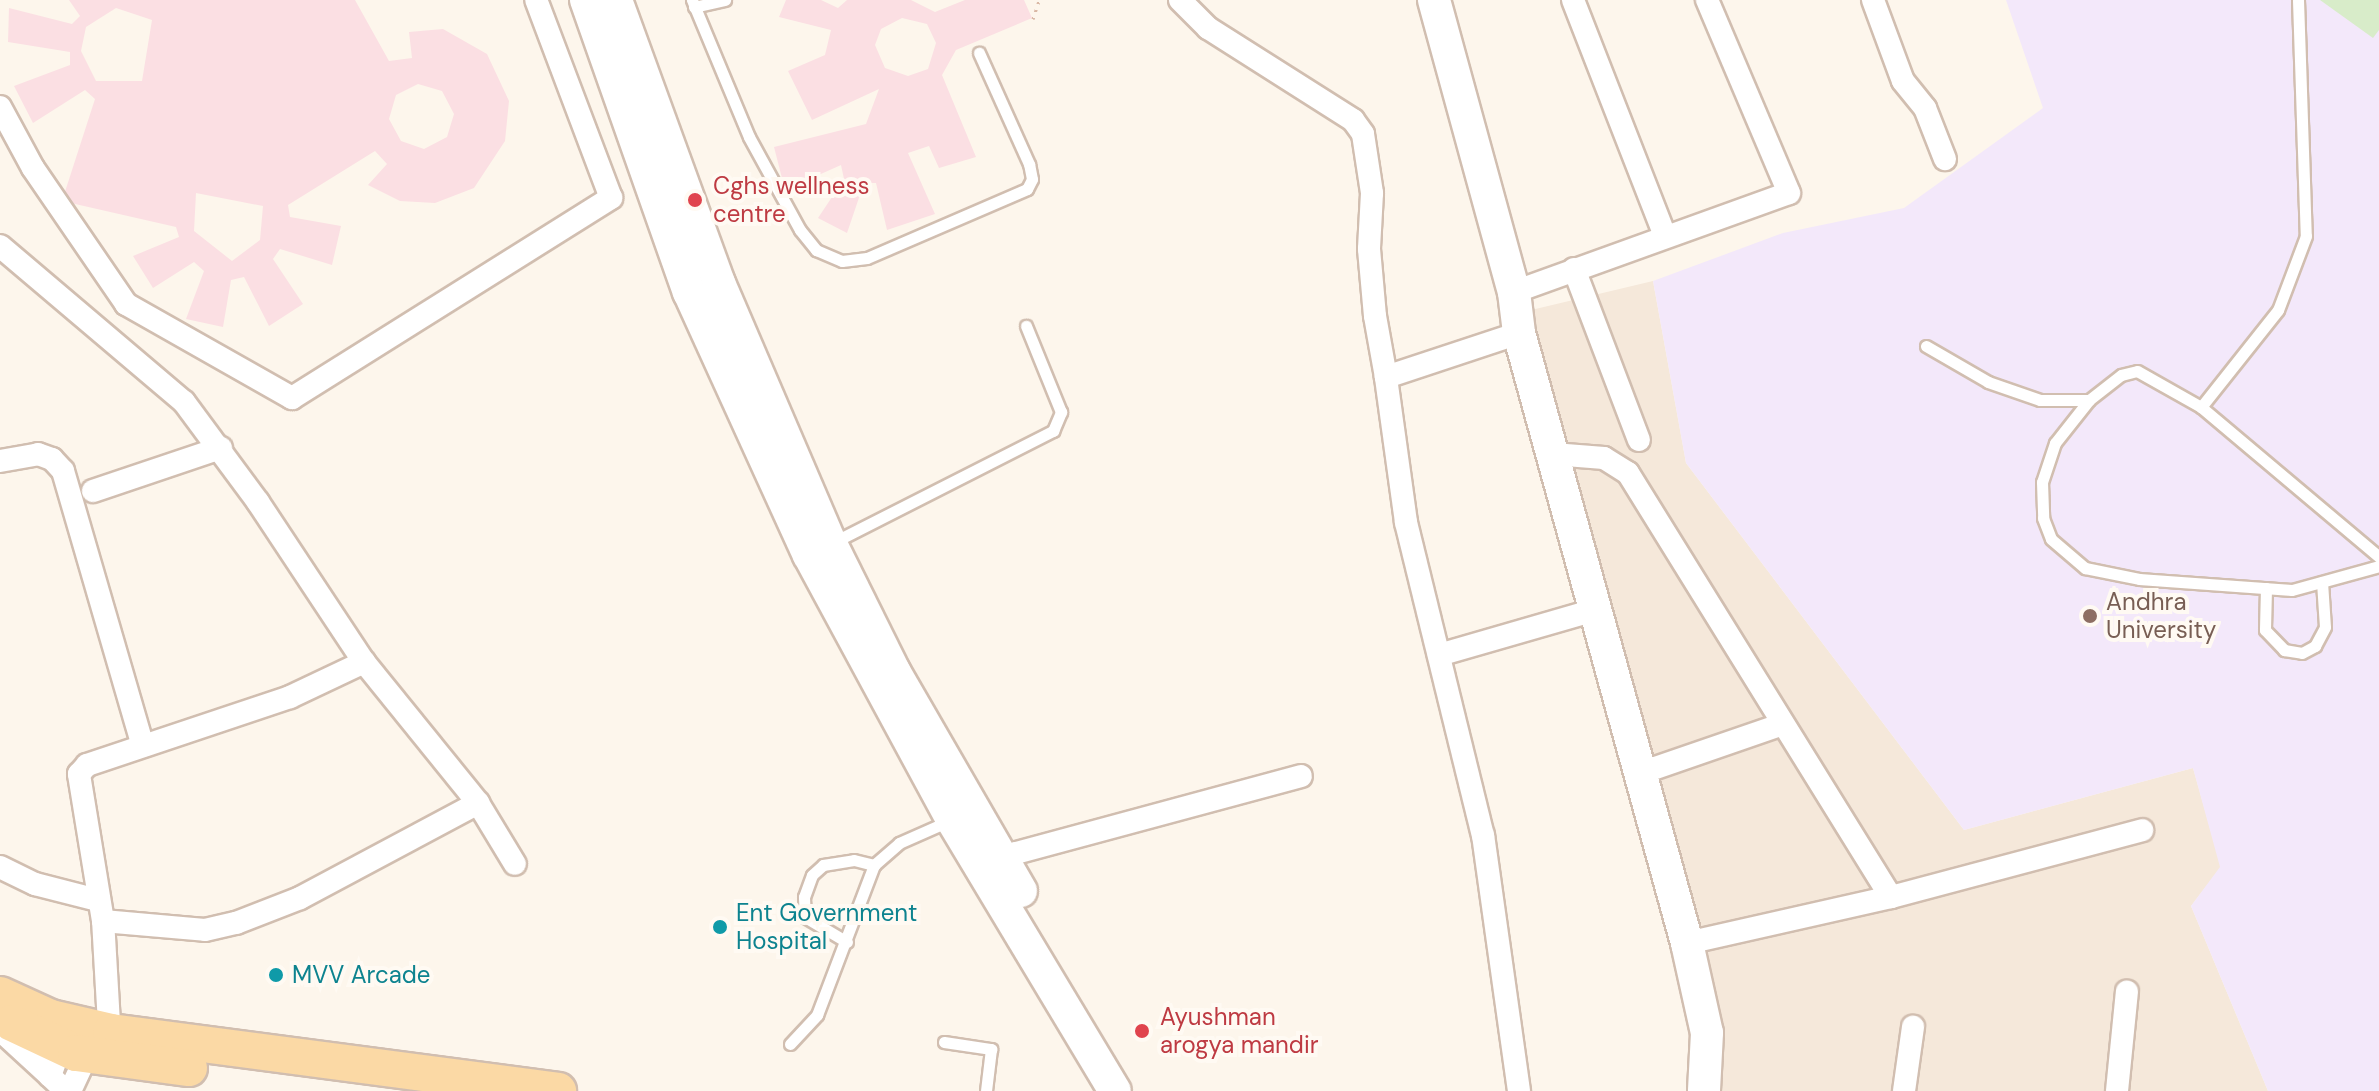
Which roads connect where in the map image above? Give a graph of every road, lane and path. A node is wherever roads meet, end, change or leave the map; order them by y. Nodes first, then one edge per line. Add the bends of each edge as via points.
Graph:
1 (536, 0) edge
2 (586, 0) edge
3 (616, 0) edge
4 (725, 0) edge
5 (1039, 0) edge
6 (1180, 0) edge
7 (1434, 0) edge
8 (1573, 0) edge
9 (1707, 0) edge
10 (1873, 0) edge
11 (2298, 0) edge
12 (693, 4) edge
13 (1033, 19) dead end
14 (979, 53) dead end
15 (0, 107) edge
16 (1945, 159) dead end
17 (1664, 234) junction
18 (0, 246) edge
19 (1574, 269) junction
20 (1514, 292) junction
21 (1026, 326) dead end
22 (1519, 333) junction
23 (1926, 346) dead end
24 (1386, 377) junction
25 (2089, 400) junction
26 (2201, 407) junction
27 (1639, 440) dead end
28 (221, 448) junction
29 (1553, 454) junction
30 (0, 461) edge
31 (93, 491) dead end
32 (820, 550) junction
33 (2379, 557) edge
34 (2379, 566) edge
35 (2322, 582) junction
36 (2266, 588) junction
37 (1598, 609) junction
38 (1439, 655) junction
39 (364, 662) junction
40 (1783, 724) junction
41 (143, 746) junction
42 (1638, 774) junction
43 (1301, 776) dead end
44 (478, 803) junction
45 (964, 814) junction
46 (2142, 830) dead end
47 (515, 864) dead end
48 (992, 864) junction
49 (874, 865) junction
50 (0, 867) edge
51 (1891, 897) junction
52 (101, 910) junction
53 (847, 942) junction
54 (1687, 943) junction
55 (2127, 991) dead end
56 (0, 995) edge
57 (0, 1017) edge
58 (1087, 1020) junction
59 (1913, 1027) dead end
60 (0, 1030) edge
61 (944, 1042) dead end
62 (790, 1044) dead end
63 (80, 1060) edge
64 (376, 1091) edge
65 (558, 1091) edge
66 (986, 1091) edge
67 (1115, 1091) edge
68 (1138, 1091) edge
69 (1519, 1091) edge
70 (1704, 1091) edge
71 (1904, 1091) edge
72 (2117, 1091) edge

1 - 15 street via 611,198 292,398 126,304 33,168
2 - 32 street via 689,292
3 - 32 street
4 - 12 lane
5 - 13 path
6 - 24 street via 1208,28 1353,120 1363,134 1372,193 1369,249 1375,316
7 - 20 street
8 - 17 street
9 - 17 street via 1789,193
10 - 16 street via 1903,81 1925,108
11 - 26 lane via 2306,236 2278,310
12 - 14 lane via 749,137 800,230 816,250 842,261 867,258 1027,189 1032,179 1029,164
17 - 19 street
18 - 28 street via 184,402
19 - 20 street
19 - 27 street
20 - 22 street
21 - 32 lane via 1061,412 1053,431
22 - 24 street
22 - 29 street
23 - 25 lane via 1988,382 2040,400
24 - 38 street via 1406,522
25 - 26 lane via 2121,375 2137,371
25 - 36 lane via 2055,443 2042,482 2043,518 2051,539 2085,568 2139,579
26 - 33 lane
28 - 31 street
28 - 39 street
29 - 37 street
29 - 40 street via 1604,458 1628,473
30 - 41 street via 38,454 63,471
32 - 45 street
34 - 35 lane
35 - 36 lane via 2292,590
35 - 36 lane via 2325,627 2315,646 2302,653 2284,650 2265,630
37 - 38 street
37 - 42 street
38 - 69 street via 1483,836
39 - 41 street via 290,697
39 - 44 street
40 - 42 street
40 - 51 street
41 - 52 street via 87,765 79,774
42 - 54 street
43 - 48 street
44 - 47 street
44 - 52 street via 300,898 236,923 205,930
45 - 48 street
45 - 49 lane via 899,843
46 - 51 street
48 - 58 street
49 - 53 lane
49 - 53 lane via 845,860 823,865 812,875 804,897 805,917
50 - 52 street
51 - 54 street
52 - 63 street
53 - 62 lane via 817,1015
54 - 70 street via 1707,1033
55 - 72 street
56 - 63 main road
57 - 63 main road
58 - 67 street
58 - 68 street
59 - 71 street
60 - 63 street
61 - 66 lane via 991,1049
63 - 64 main road
63 - 65 main road

